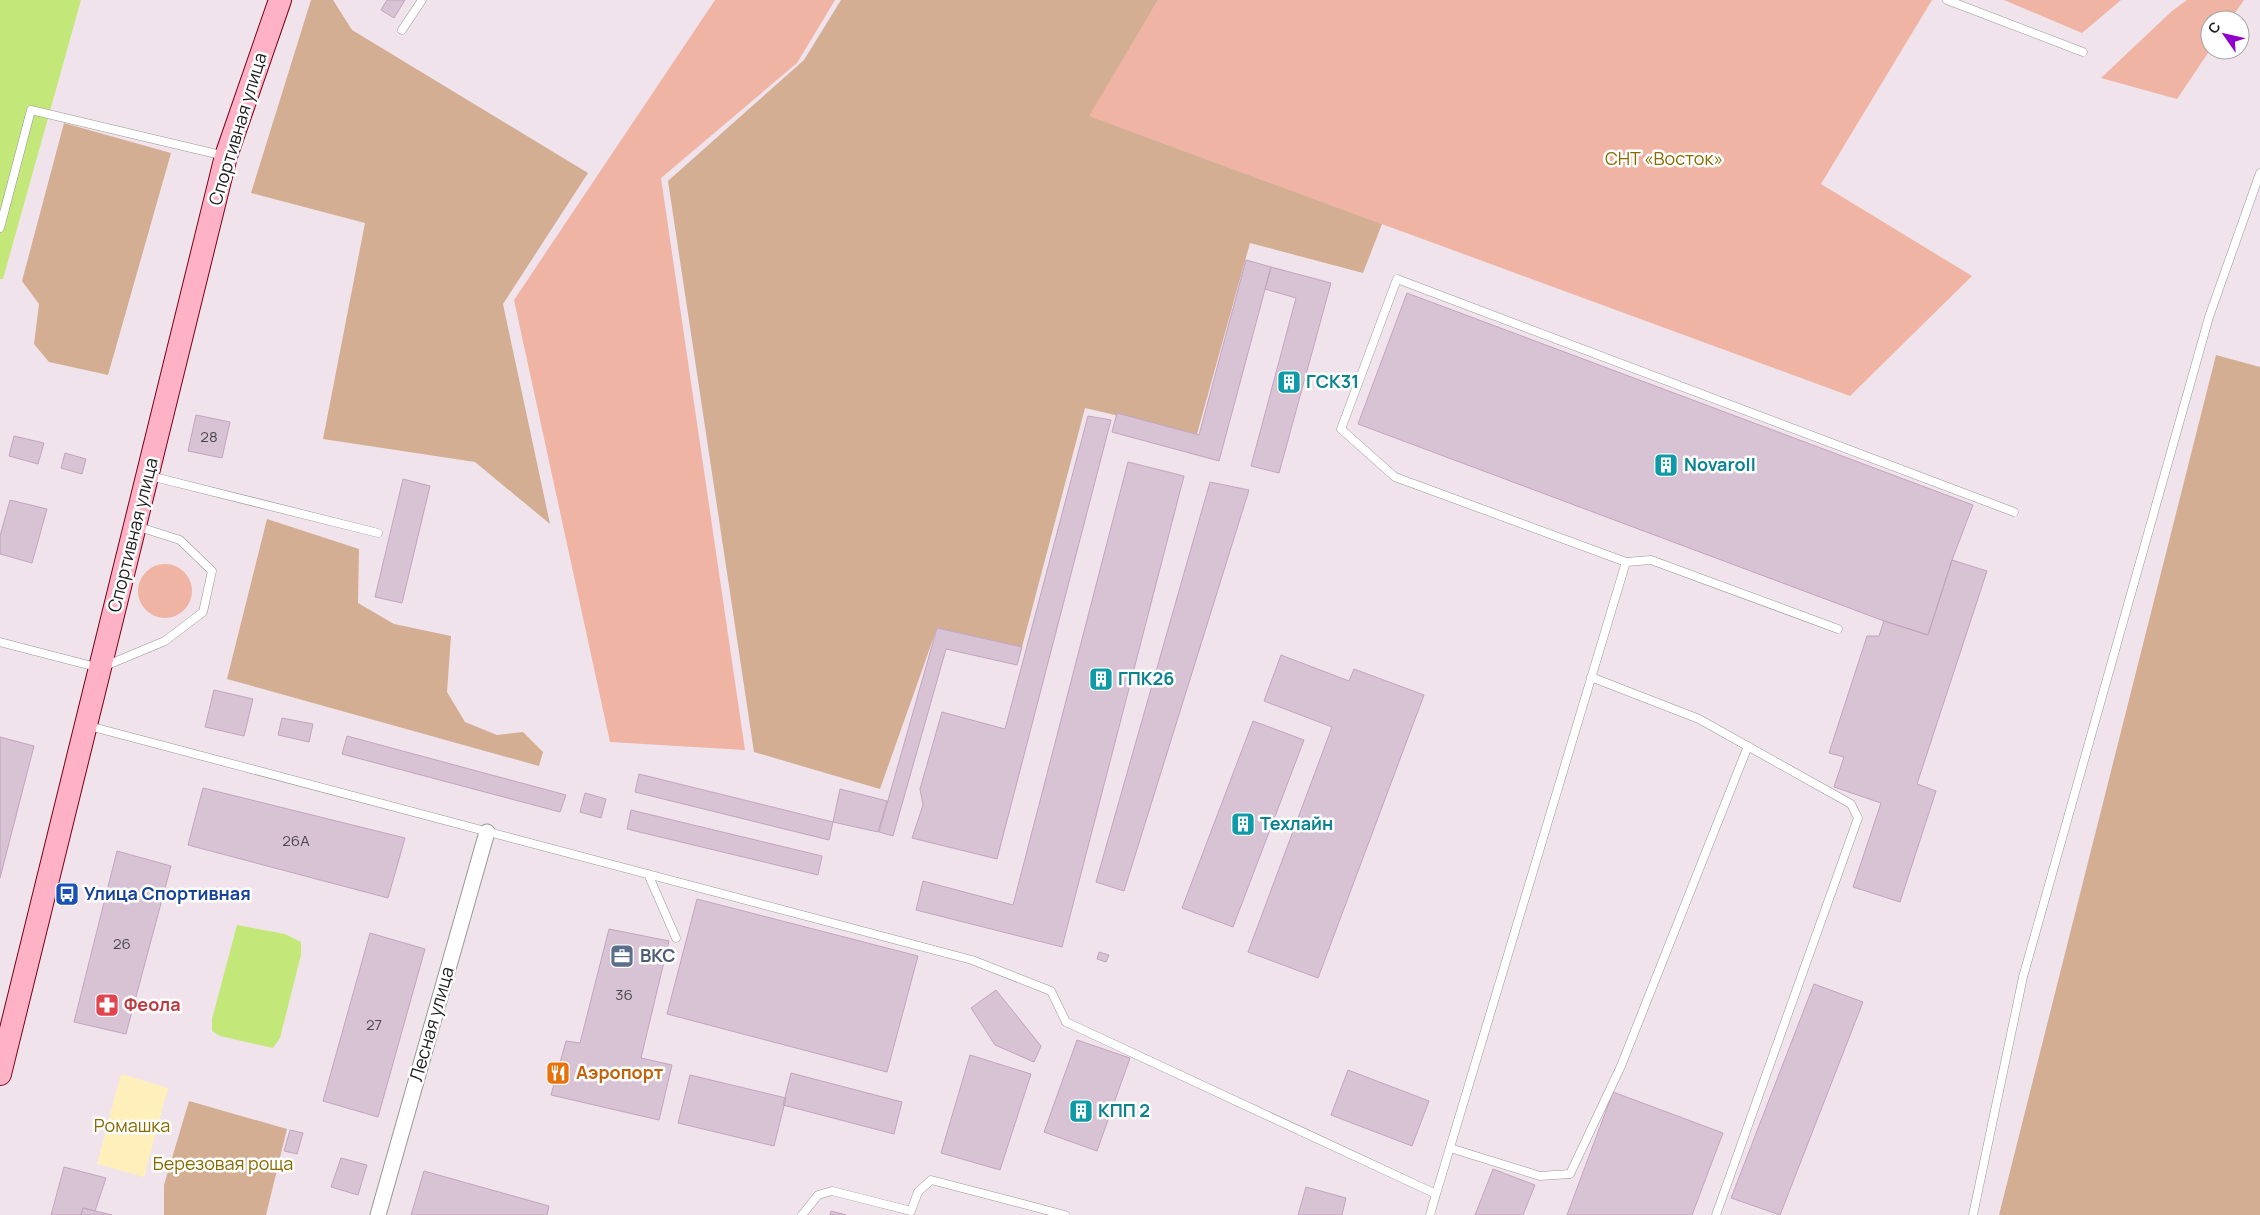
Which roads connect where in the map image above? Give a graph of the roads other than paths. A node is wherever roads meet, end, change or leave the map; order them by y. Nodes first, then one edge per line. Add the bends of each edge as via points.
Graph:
1 (280, 0) edge
2 (422, 0) edge
3 (1947, 0) edge
4 (402, 30) dead end
5 (2083, 52) dead end
6 (226, 156) junction
7 (2260, 173) edge
8 (0, 228) edge
9 (149, 476) junction
10 (2014, 512) dead end
11 (134, 526) junction
12 (378, 533) dead end
13 (1626, 562) junction
14 (1838, 629) dead end
15 (0, 642) edge
16 (100, 668) junction
17 (1591, 678) junction
18 (87, 725) junction
19 (1748, 746) junction
20 (487, 832) junction
21 (648, 874) junction
22 (676, 938) dead end
23 (0, 1074) edge
24 (1450, 1148) junction
25 (1436, 1194) junction
26 (378, 1215) edge
27 (802, 1215) edge
28 (1065, 1215) edge
29 (1430, 1215) edge
30 (1716, 1215) edge
31 (1973, 1215) edge

1 - 6 street, Спортивная улица
2 - 4 lane
3 - 5 lane
6 - 8 lane via 31,110
6 - 9 street, Спортивная улица
7 - 31 lane via 2209,317 2023,977
9 - 11 street, Спортивная улица
9 - 12 lane
10 - 13 lane via 1397,279 1340,429 1395,478
11 - 16 street, Спортивная улица
11 - 16 lane via 180,540 212,570 204,612 165,641
13 - 14 lane via 1651,560
13 - 17 lane
15 - 16 lane
16 - 18 street, Спортивная улица
17 - 19 lane via 1699,719
17 - 24 lane
18 - 20 lane
18 - 23 street, Спортивная улица
19 - 24 lane via 1621,1066 1570,1174 1540,1176
19 - 30 lane via 1851,804 1858,818
20 - 21 lane
20 - 26 street, Лесная улица
21 - 22 lane
21 - 25 lane via 972,960 1051,991 1066,1022
24 - 25 lane
25 - 29 lane
27 - 28 lane via 818,1195 832,1191 911,1211 918,1192 931,1180

